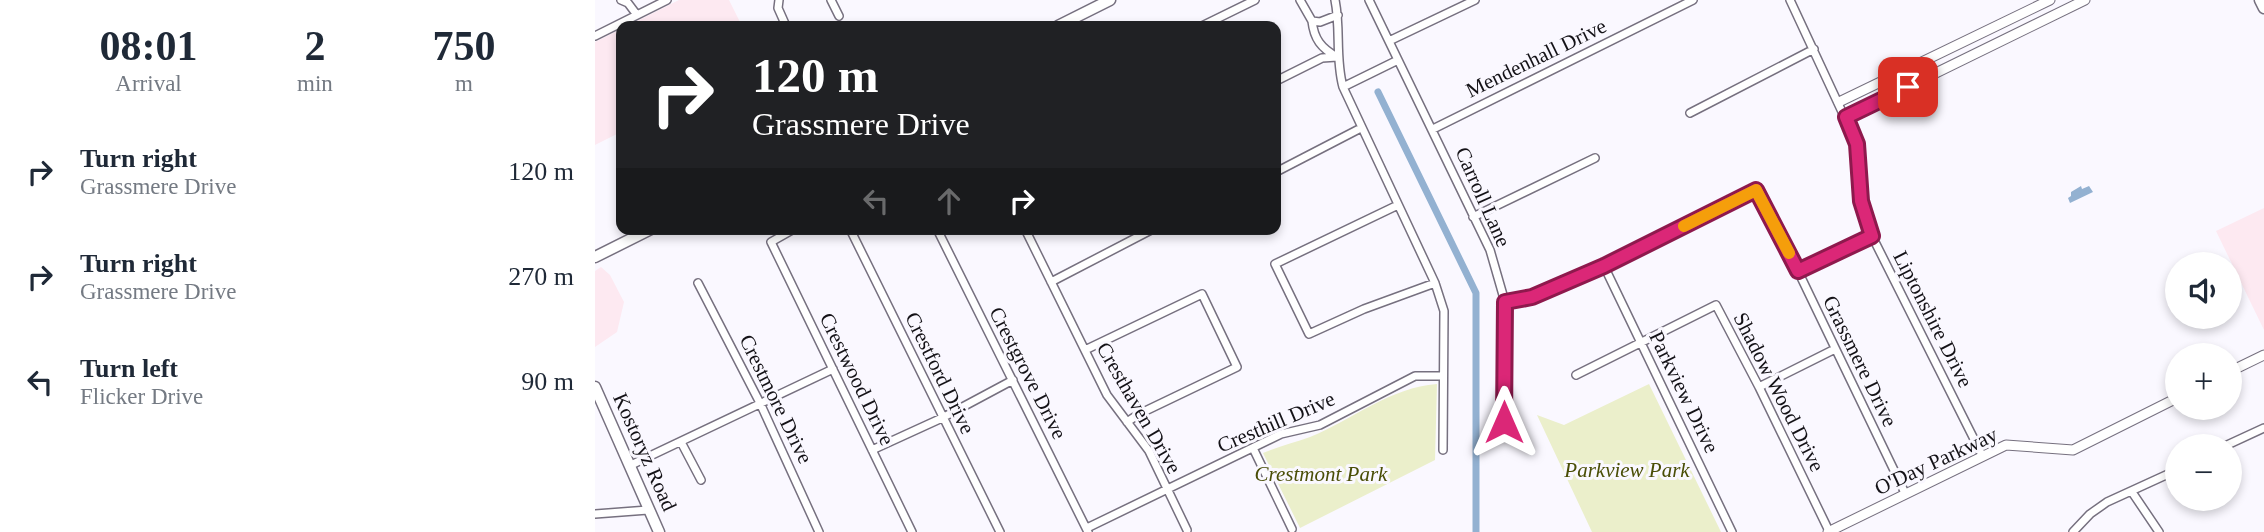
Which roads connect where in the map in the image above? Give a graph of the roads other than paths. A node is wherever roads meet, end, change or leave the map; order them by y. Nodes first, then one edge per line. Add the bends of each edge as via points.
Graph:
1 (621, 0) edge
2 (779, 0) edge
3 (831, 0) edge
4 (1110, 0) edge
5 (1255, 0) edge
6 (1300, 0) edge
7 (1335, 0) edge
8 (1369, 0) edge
9 (1475, 0) edge
10 (1692, 0) edge
11 (1790, 0) edge
12 (2050, 0) edge
13 (2085, 0) edge
14 (2260, 0) edge
15 (662, 1) edge
16 (2264, 8) edge
17 (638, 15) junction
18 (1338, 15) junction
19 (839, 16) dead end
20 (626, 21) edge
21 (784, 21) edge
22 (1068, 21) edge
23 (1212, 21) edge
24 (1313, 21) junction
25 (616, 26) edge
26 (595, 36) edge
27 (1389, 41) junction
28 (1814, 49) junction
29 (1338, 57) junction
30 (1398, 60) junction
31 (1281, 78) edge
32 (1343, 87) junction
33 (1839, 102) junction
34 (1690, 113) dead end
35 (1846, 117) junction
36 (1361, 128) junction
37 (1433, 130) junction
38 (1595, 158) dead end
39 (1281, 169) edge
40 (1398, 205) junction
41 (1473, 217) junction
42 (639, 235) edge
43 (783, 235) edge
44 (853, 235) edge
45 (940, 235) edge
46 (1028, 235) edge
47 (1141, 235) edge
48 (1872, 236) junction
49 (595, 257) edge
50 (1604, 266) junction
51 (1798, 271) junction
52 (1051, 282) junction
53 (698, 283) dead end
54 (1435, 284) junction
55 (1505, 302) junction
56 (1641, 343) junction
57 (1835, 349) junction
58 (1084, 351) junction
59 (2264, 355) edge
60 (2242, 366) edge
61 (833, 369) junction
62 (1576, 375) dead end
63 (1442, 376) junction
64 (1013, 380) junction
65 (595, 387) edge
66 (1759, 387) junction
67 (760, 403) junction
68 (2165, 404) edge
69 (942, 418) junction
70 (1127, 422) junction
71 (1504, 422) dead end
72 (2264, 428) edge
73 (2242, 438) edge
74 (681, 442) junction
75 (1253, 447) junction
76 (871, 450) junction
77 (1443, 450) dead end
78 (1982, 455) junction
79 (631, 465) junction
80 (2165, 476) edge
81 (701, 480) dead end
82 (1167, 490) junction
83 (2132, 492) junction
84 (1905, 493) junction
85 (648, 510) junction
86 (595, 514) edge
87 (1292, 529) dead end
88 (1087, 530) edge
89 (1187, 530) dead end
90 (659, 532) edge
91 (820, 532) edge
92 (912, 532) edge
93 (1000, 532) edge
94 (1733, 532) edge
95 (1828, 532) edge
96 (2073, 532) edge
97 (2159, 532) edge

1 - 17 street
2 - 21 street
3 - 19 street
4 - 22 main road
5 - 23 street
6 - 24 street
7 - 18 street
8 - 27 street, Carroll Lane
9 - 27 street
10 - 37 street, Mendenhall Drive
11 - 28 street, Liptonshire Drive
12 - 33 street
13 - 35 street
14 - 16 main road
15 - 17 street
17 - 20 street
18 - 24 street
18 - 29 street
24 - 29 street via 1322,49
25 - 26 street
27 - 30 street, Carroll Lane
28 - 33 street, Liptonshire Drive
28 - 34 street
29 - 31 street via 1322,58
29 - 32 street
30 - 32 street
30 - 37 street, Carroll Lane
32 - 36 street
33 - 35 street, Liptonshire Drive
35 - 48 street, Liptonshire Drive via 1857,144 1861,201
36 - 39 street
36 - 40 street
37 - 41 street, Carroll Lane
38 - 41 street
40 - 54 street
40 - 54 street via 1275,264 1309,334
41 - 55 street, Carroll Lane via 1490,250
42 - 49 main road
43 - 61 street, Crestwood Drive via 771,242
44 - 69 street, Crestford Drive
45 - 64 street, Crestgrove Drive
46 - 52 street, Cresthaven Drive
47 - 52 street
48 - 51 street
48 - 78 street, Liptonshire Drive
50 - 51 street, Grassmere Drive via 1756,190
50 - 55 street, Grassmere Drive via 1532,297
50 - 56 street, Parkview Drive
51 - 57 street, Grassmere Drive
52 - 58 street, Cresthaven Drive
53 - 67 street, Crestmore Drive
54 - 63 street via 1444,311
55 - 71 street, Carroll Lane
56 - 62 street
56 - 66 street, Shadow Wood Drive via 1716,305
56 - 94 street, Parkview Drive
57 - 66 street
57 - 84 street, Grassmere Drive
58 - 70 street, Cresthaven Drive
58 - 70 street via 1202,294 1237,367
59 - 60 street
61 - 67 street
61 - 76 street, Crestwood Drive
63 - 75 street, Cresthill Drive via 1415,376 1319,425
63 - 77 street
64 - 69 street
64 - 88 street, Crestgrove Drive
65 - 79 main road, Kostoryz Road
66 - 95 street, Shadow Wood Drive
67 - 74 street
67 - 91 street, Crestmore Drive
68 - 78 street, O'Day Parkway via 2073,450 2006,445
69 - 76 street
69 - 93 street, Crestford Drive
70 - 82 street, Cresthaven Drive via 1149,451
72 - 73 street
74 - 79 street
74 - 81 street
75 - 82 street, Cresthill Drive
75 - 87 street
76 - 92 street, Crestwood Drive
78 - 84 street, O'Day Parkway
79 - 85 main road, Kostoryz Road
80 - 83 street
82 - 88 street, Cresthill Drive
82 - 89 street, Cresthaven Drive
83 - 96 street via 2107,502
83 - 97 street
84 - 95 street, O'Day Parkway
85 - 86 street
85 - 90 main road, Kostoryz Road

